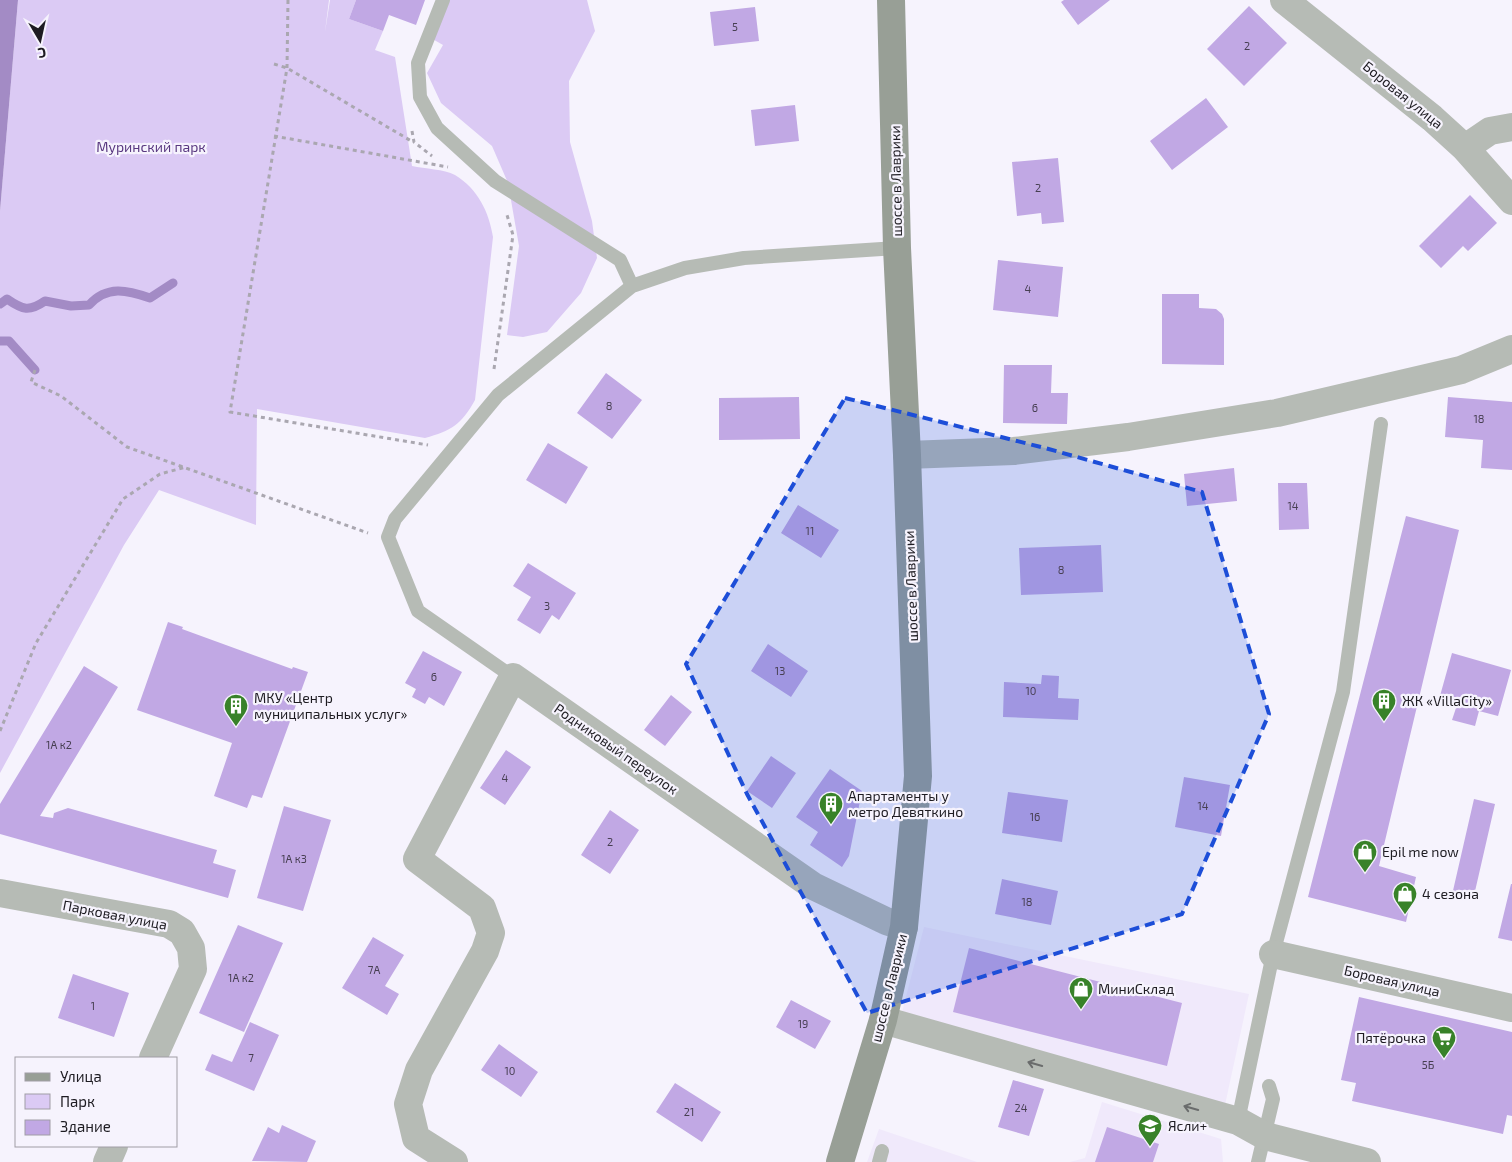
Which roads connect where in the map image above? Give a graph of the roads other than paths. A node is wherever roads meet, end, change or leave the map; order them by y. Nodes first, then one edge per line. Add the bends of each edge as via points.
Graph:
1 (443, 0) edge
2 (891, 0) edge
3 (1284, 0) edge
4 (1512, 127) edge
5 (1465, 148) junction
6 (1512, 201) edge
7 (897, 248) junction
8 (632, 286) junction
9 (1512, 349) edge
10 (1382, 424) dead end
11 (907, 455) junction
12 (513, 677) junction
13 (0, 893) edge
14 (904, 926) junction
15 (1273, 954) junction
16 (1512, 1008) edge
17 (883, 1020) junction
18 (153, 1057) edge
19 (1269, 1086) dead end
20 (1238, 1122) junction
21 (1265, 1136) junction
22 (114, 1147) edge
23 (107, 1162) edge
24 (454, 1162) edge
25 (840, 1162) edge
26 (1258, 1162) edge
27 (1367, 1162) edge

1 - 8 lane via 418,63 420,96 437,128 495,180 620,260
2 - 7 street, шоссе в Лаврики
3 - 5 street, Боровая улица
4 - 5 street via 1490,131
5 - 6 street, Боровая улица
7 - 8 lane via 744,258 685,268
7 - 11 street, шоссе в Лаврики
8 - 12 lane, Родниковый переулок via 498,395 395,519 388,537 418,611
9 - 11 street via 1461,370 1277,413 1014,451
10 - 15 lane via 1343,692
11 - 14 street, шоссе в Лаврики via 918,776
12 - 14 street, Родниковый переулок via 813,886 886,921
12 - 24 street via 417,859 482,908 491,934 485,951 419,1070 408,1104 416,1138
13 - 18 street, Парковая улица via 169,924 182,932 191,948 193,969
14 - 17 street, шоссе в Лаврики
15 - 16 street, Боровая улица
15 - 20 lane
20 -> 17 street
17 - 25 street, шоссе в Лаврики
19 - 21 lane via 1273,1099
20 - 21 street
21 - 26 lane
21 - 27 street
22 - 23 street

